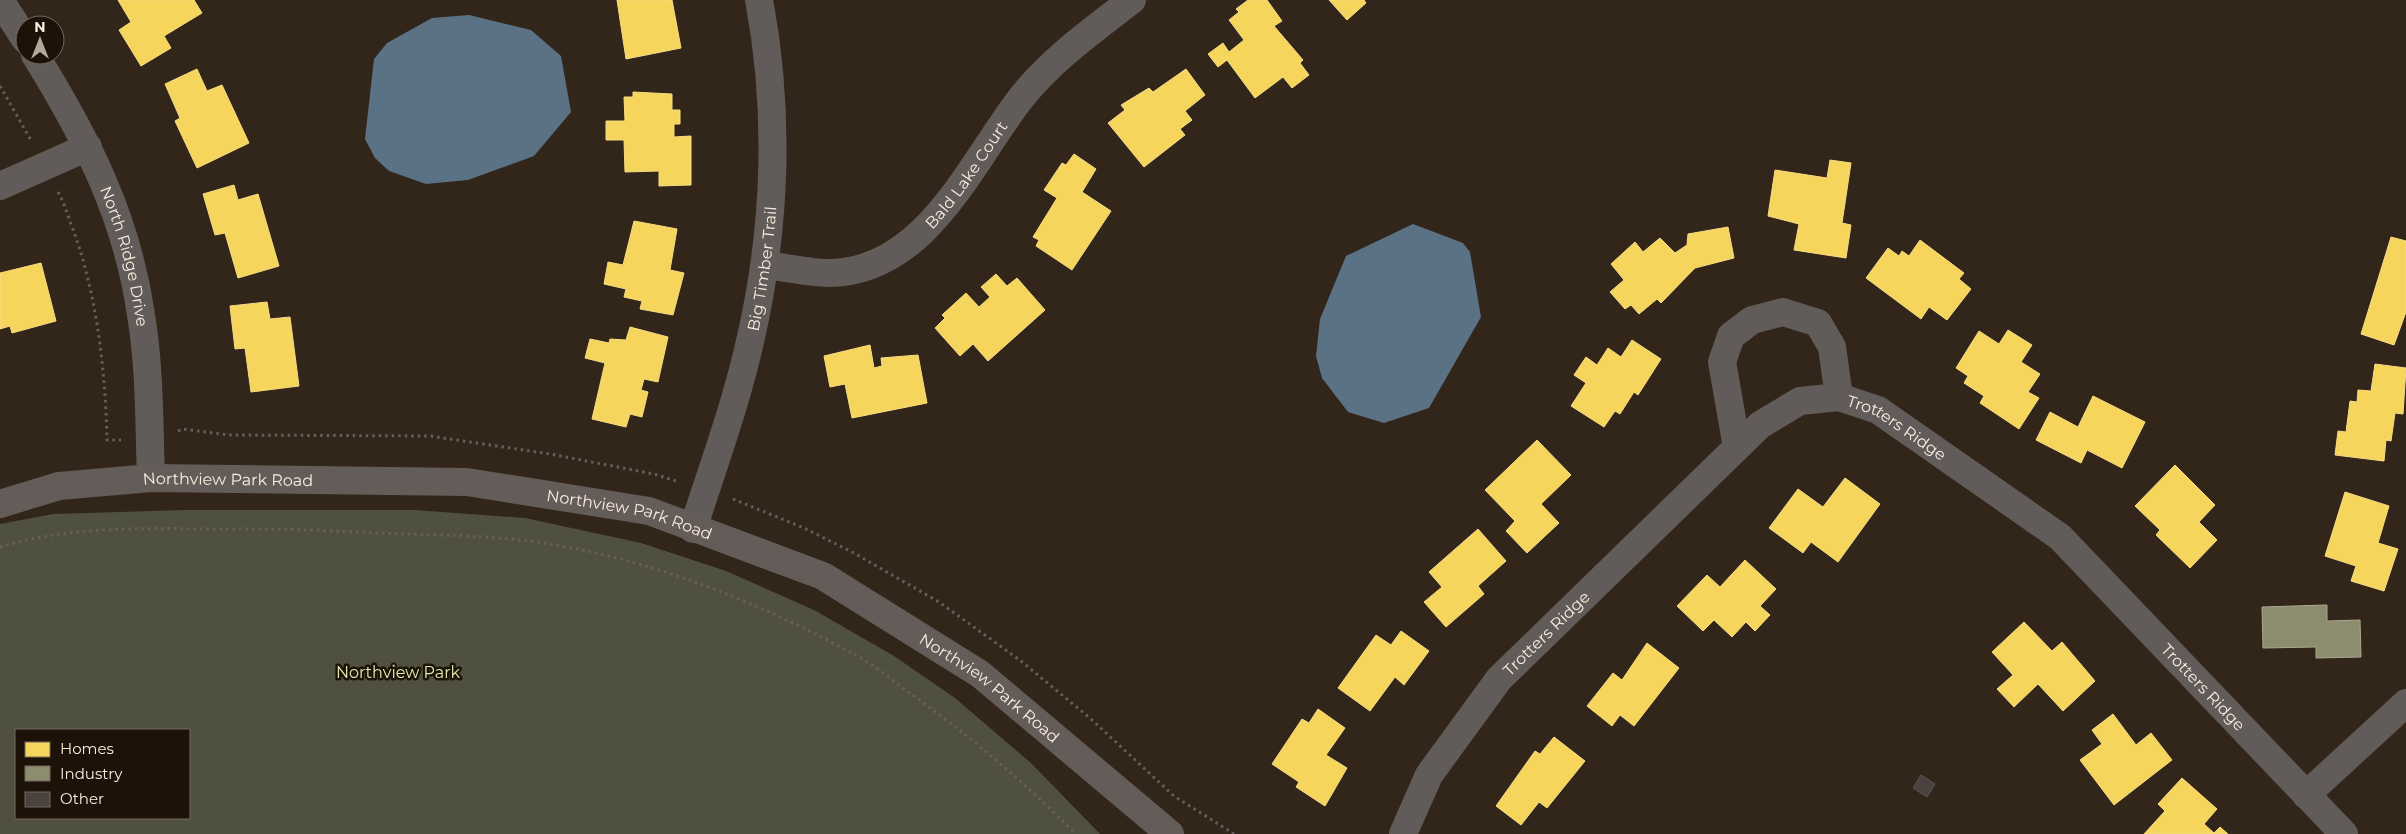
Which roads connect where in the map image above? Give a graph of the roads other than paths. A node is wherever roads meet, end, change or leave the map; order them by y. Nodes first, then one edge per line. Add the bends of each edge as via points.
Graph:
1 (0, 0) edge
2 (759, 0) edge
3 (1132, 0) edge
4 (15, 23) edge
5 (41, 65) edge
6 (88, 147) junction
7 (0, 186) edge
8 (764, 264) junction
9 (1839, 397) junction
10 (1737, 447) junction
11 (151, 478) junction
12 (0, 504) edge
13 (693, 529) junction
14 (2406, 703) edge
15 (2306, 795) junction
16 (1170, 834) edge
17 (1403, 834) edge
18 (2344, 834) edge

1 - 4 street
2 - 8 street, Big Timber Trail via 771,87 773,145 771,206
3 - 8 street, Bald Lake Court via 1041,75 937,216 898,254 882,262 828,273
5 - 6 street, North Ridge Drive
6 - 7 street
6 - 11 street, North Ridge Drive via 124,237 141,315
8 - 13 street, Big Timber Trail via 742,375
9 - 10 street, Trotters Ridge via 1800,401 1760,425
9 - 10 street via 1832,347 1818,323 1783,312 1752,320 1731,336 1722,362
9 - 15 street, Trotters Ridge via 1878,410 2060,537
10 - 17 street, Trotters Ridge via 1499,679 1429,775
11 - 12 street, Northview Park Road via 59,486
11 - 13 street, Northview Park Road via 467,482 649,511
13 - 16 street, Northview Park Road via 823,576 980,674
14 - 15 street
15 - 18 street, Trotters Ridge

